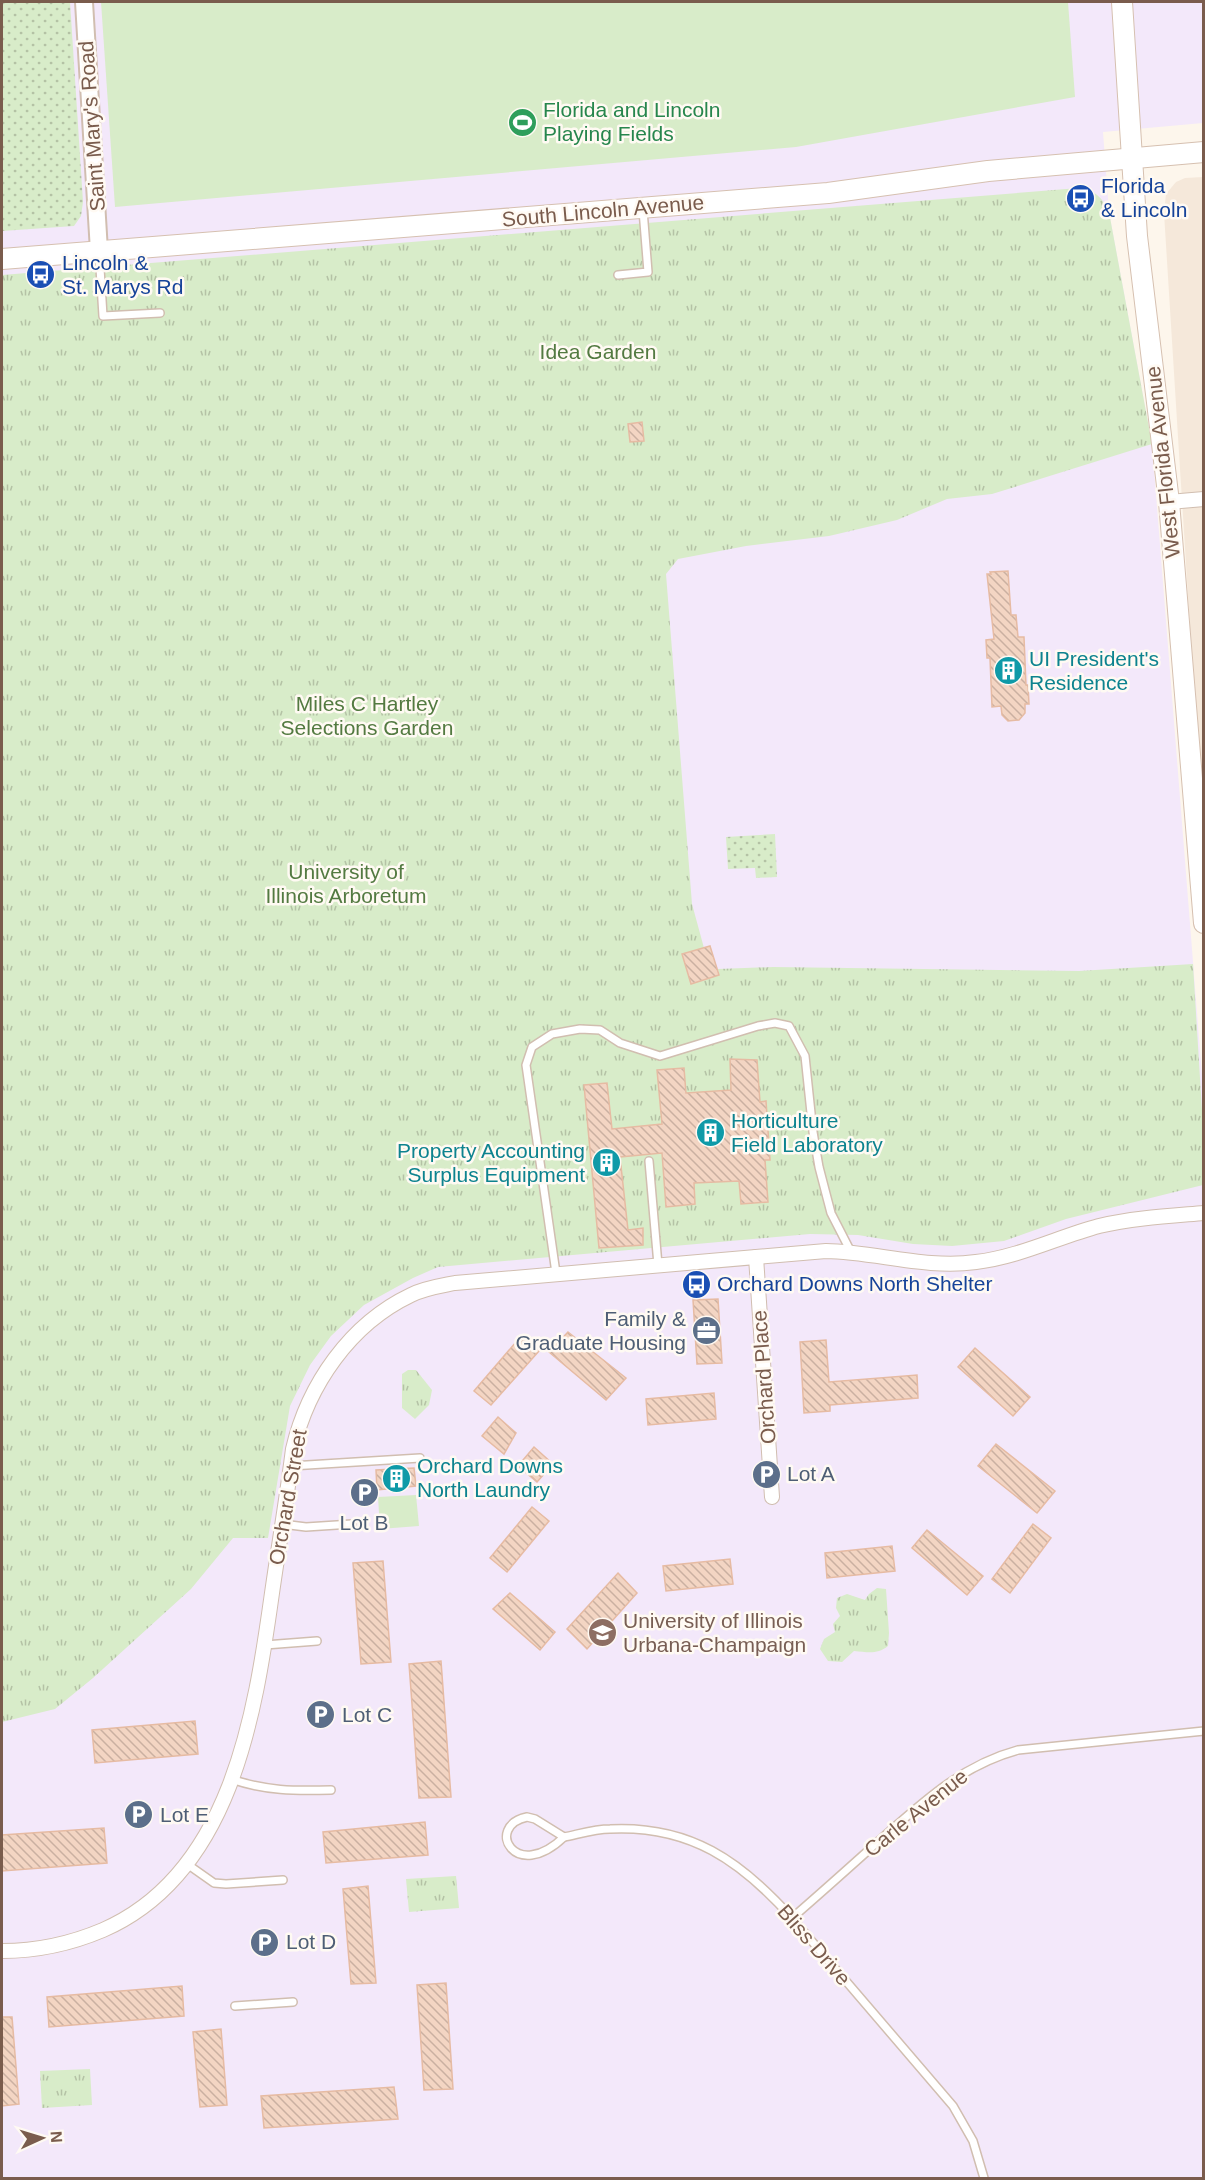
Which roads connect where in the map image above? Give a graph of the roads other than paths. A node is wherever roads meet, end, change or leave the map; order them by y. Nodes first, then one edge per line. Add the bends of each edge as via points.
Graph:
1 (84, 2) edge
2 (1122, 2) edge
3 (1203, 152) edge
4 (1131, 159) junction
5 (643, 207) junction
6 (99, 251) junction
7 (2, 259) edge
8 (618, 275) dead end
9 (160, 313) dead end
10 (1203, 499) edge
11 (1169, 502) junction
12 (1203, 923) edge
13 (649, 1161) dead end
14 (1203, 1213) edge
15 (851, 1252) junction
16 (756, 1257) junction
17 (658, 1265) junction
18 (556, 1273) junction
19 (420, 1458) dead end
20 (291, 1466) junction
21 (772, 1497) dead end
22 (282, 1524) junction
23 (351, 1524) dead end
24 (317, 1641) dead end
25 (265, 1646) junction
26 (1203, 1731) edge
27 (231, 1779) junction
28 (330, 1790) dead end
29 (564, 1837) junction
30 (186, 1864) junction
31 (283, 1880) dead end
32 (792, 1918) junction
33 (2, 1951) edge
34 (292, 2002) dead end
35 (235, 2006) dead end
36 (984, 2178) edge

1 - 6 street, Saint Mary's Road
2 - 4 main road, West Florida Avenue
3 - 4 main road, South Lincoln Avenue
4 - 5 main road, South Lincoln Avenue via 988,171 828,193
4 - 11 main road, West Florida Avenue
5 - 6 main road, South Lincoln Avenue
5 - 8 lane via 648,272
6 - 7 main road, South Lincoln Avenue
6 - 9 lane via 104,316
10 - 11 street
11 - 12 main road, West Florida Avenue
13 - 17 lane
14 - 15 street, Orchard Street via 1098,1226 975,1263 918,1262
15 - 16 street, Orchard Street
15 - 18 lane via 831,1213 813,1132 805,1056 789,1026 758,1026 660,1056 620,1043 600,1030 580,1029 552,1034 532,1047 526,1065
16 - 17 street, Orchard Street
16 - 21 street, Orchard Place
17 - 18 street, Orchard Street
18 - 20 street, Orchard Street via 437,1286 410,1295 387,1309 361,1330 325,1372 298,1428
19 - 20 lane
20 - 22 street, Orchard Street
22 - 23 lane
22 - 25 street, Orchard Street
24 - 25 lane
25 - 27 street, Orchard Street via 252,1709
26 - 32 lane, Carle Avenue via 1018,1750 976,1765 925,1800
27 - 28 lane via 288,1791
27 - 30 street, Orchard Street via 216,1817
29 - 29 lane via 527,1817 518,1819 507,1831 510,1848 528,1856 555,1846
29 - 32 lane, Bliss Drive via 636,1828 699,1844 745,1871
30 - 31 lane via 214,1882 226,1884
30 - 33 street, Orchard Street via 160,1894 113,1925 48,1948
32 - 36 lane, Bliss Drive via 953,2106 973,2141
34 - 35 lane

